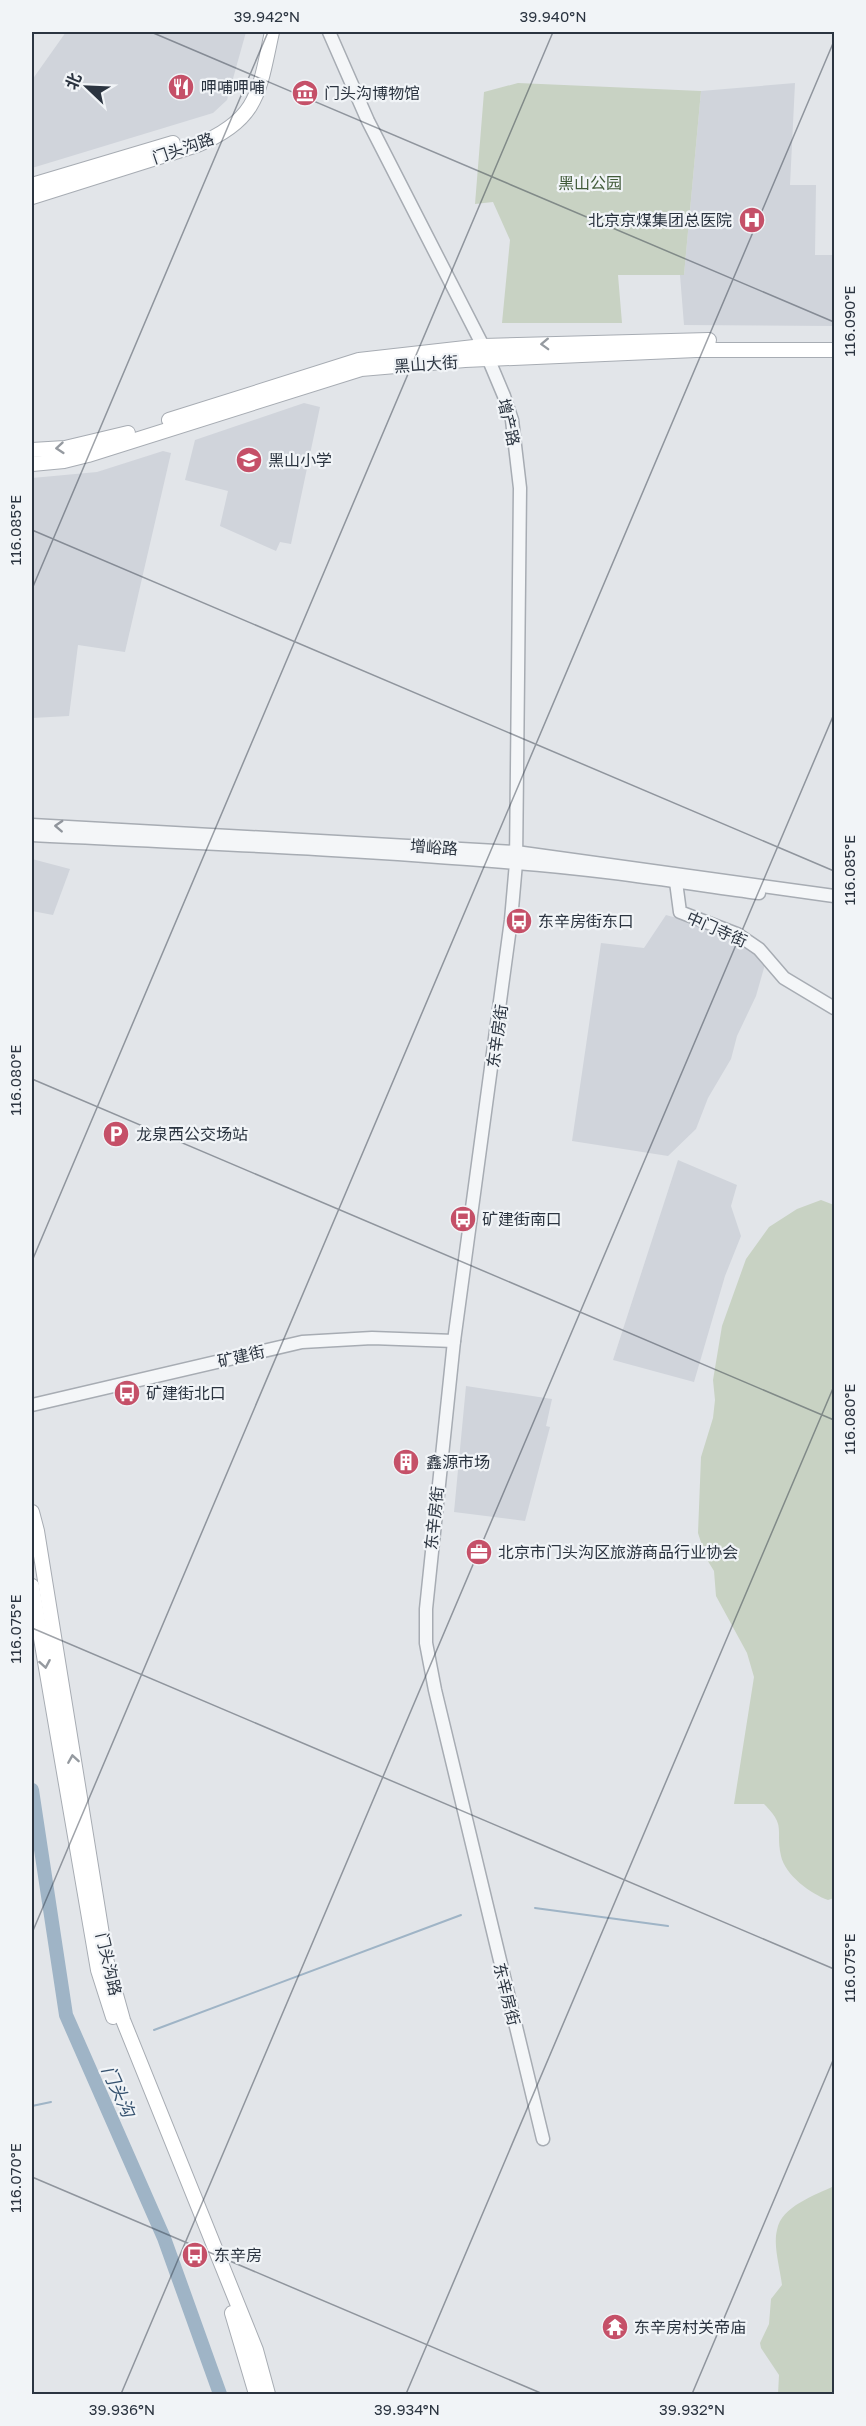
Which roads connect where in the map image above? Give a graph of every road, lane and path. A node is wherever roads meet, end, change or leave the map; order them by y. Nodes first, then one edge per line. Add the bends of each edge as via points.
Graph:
1 (262, 32) edge
2 (272, 32) edge
3 (329, 32) edge
4 (32, 185) edge
5 (32, 197) edge
6 (834, 341) edge
7 (483, 346) junction
8 (834, 350) edge
9 (488, 360) junction
10 (32, 450) edge
11 (32, 464) edge
12 (32, 825) edge
13 (32, 836) edge
14 (516, 857) junction
15 (676, 882) junction
16 (834, 896) edge
17 (834, 903) edge
18 (834, 1008) edge
19 (454, 1341) junction
20 (32, 1405) edge
21 (32, 1512) edge
22 (32, 1586) edge
23 (543, 2139) dead end
24 (256, 2394) edge
25 (268, 2394) edge

1 - 4 main road, 门头沟路 via 247,96 229,122 209,132
2 - 5 main road, 门头沟路 via 252,104 239,122 222,135
3 - 7 street, 增产路 via 368,122
6 -> 7 main road, 黑山大街
7 - 9 street, 增产路
7 -> 10 main road, 黑山大街 via 358,360 116,437 65,448
8 - 9 main road, 黑山大街 via 696,350
9 - 11 main road, 黑山大街 via 361,369 88,455
9 - 14 street, 增产路 via 512,420 520,488
14 -> 12 street, 增峪路
13 - 14 street, 增峪路
14 - 15 street, 增峪路
14 - 16 street, 增峪路 via 602,862
14 - 19 street, 东辛房街 via 501,1002
15 - 17 street, 增峪路
15 - 18 street, 中门寺街 via 680,912 737,934 759,949 784,978
19 - 20 street, 矿建街 via 372,1338 302,1342
19 - 23 street, 东辛房街 via 431,1546 426,1643
25 -> 21 main road, 门头沟路 via 252,2340 123,2020 106,1959
22 -> 24 main road, 门头沟路 via 98,1970 117,2028 231,2308

